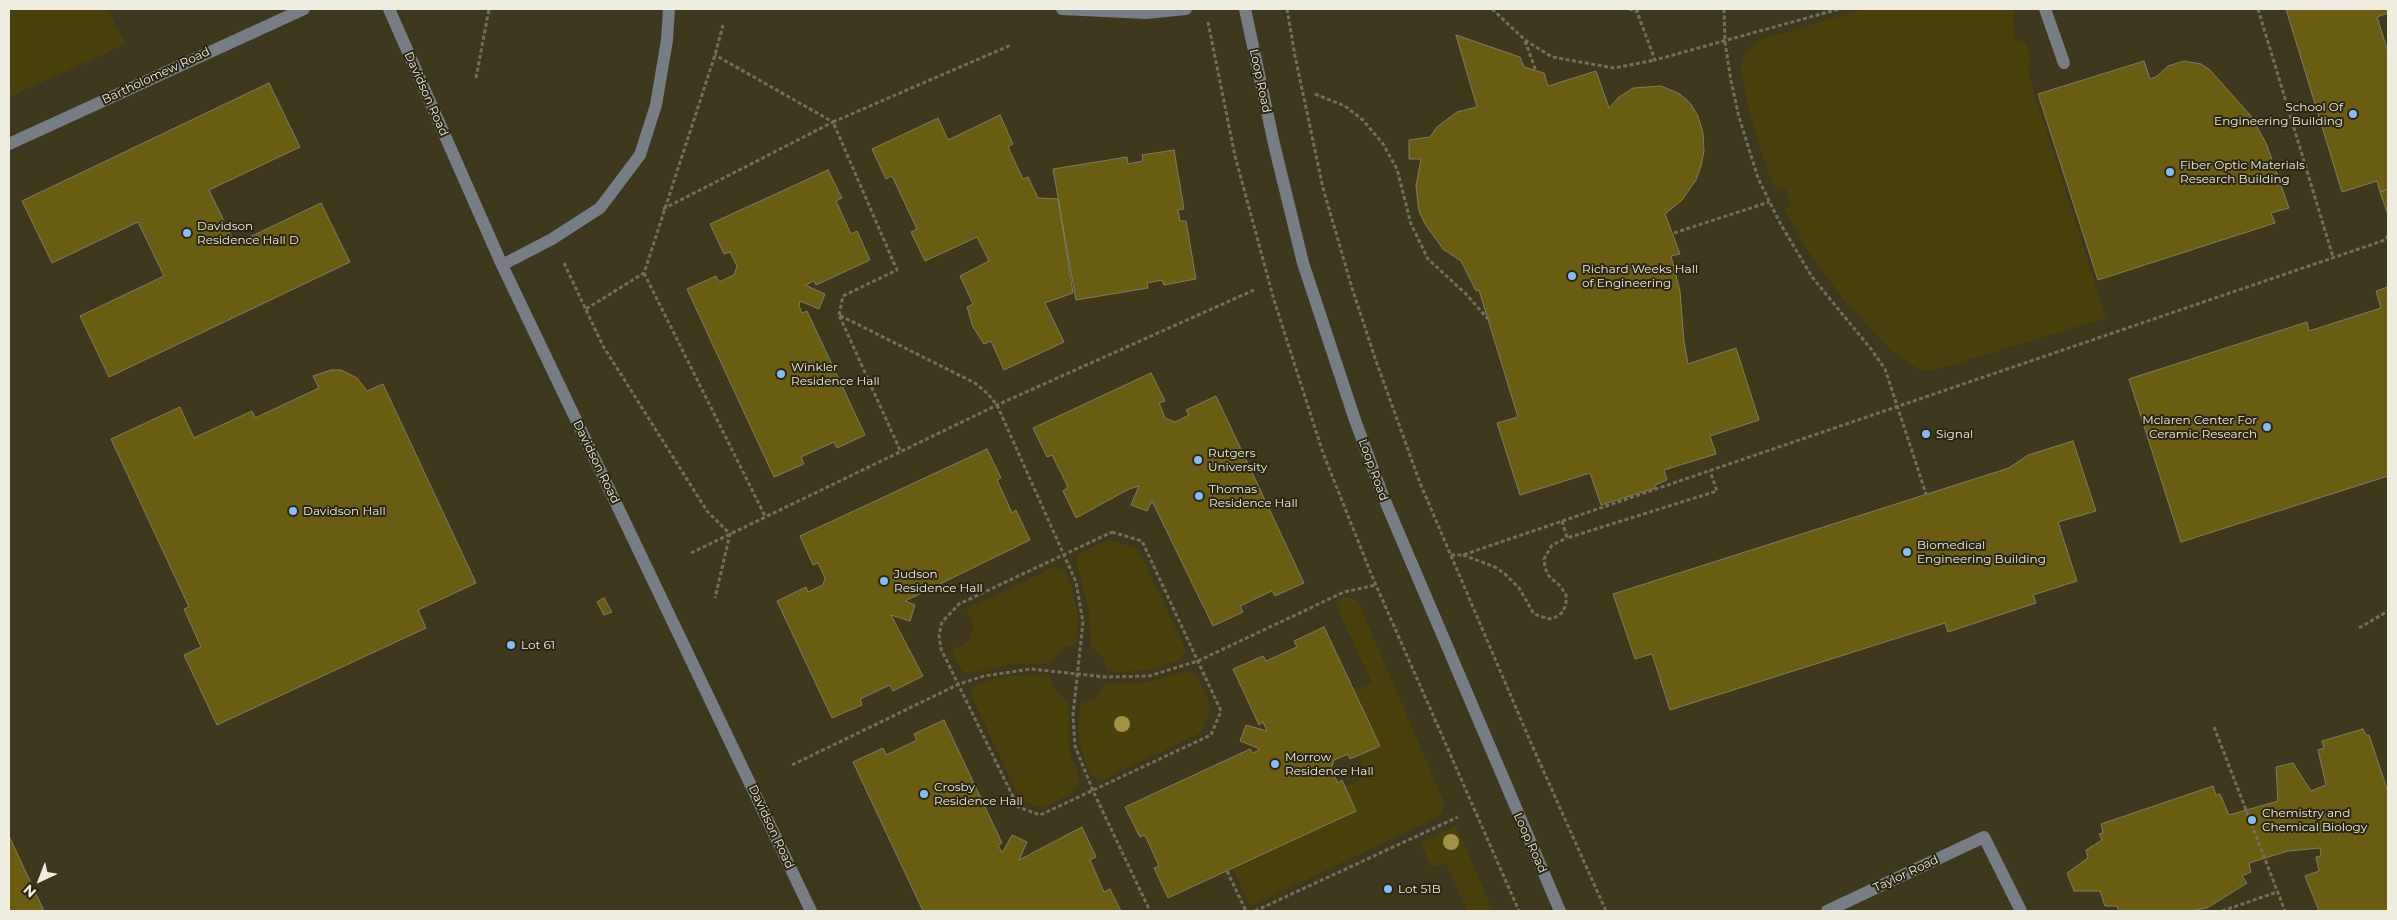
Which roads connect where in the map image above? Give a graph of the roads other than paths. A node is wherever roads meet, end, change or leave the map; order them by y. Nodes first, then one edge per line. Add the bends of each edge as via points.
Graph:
1 (304, 9) edge
2 (389, 9) edge
3 (669, 9) edge
4 (1062, 9) edge
5 (1186, 9) edge
6 (1245, 9) edge
7 (2045, 9) edge
8 (2064, 63) dead end
9 (9, 144) edge
10 (502, 265) junction
11 (811, 911) edge
12 (1560, 911) edge
13 (1827, 911) edge
14 (2021, 911) edge

1 - 9 street, Bartholomew Road
2 - 10 street, Davidson Road
3 - 10 street via 656,105 640,155 600,208 552,239
4 - 5 street via 1146,13
6 - 12 street, Loop Road via 1303,263 1348,402 1383,496
7 - 8 street
10 - 11 street, Davidson Road
13 - 14 street, Taylor Road via 1984,837

